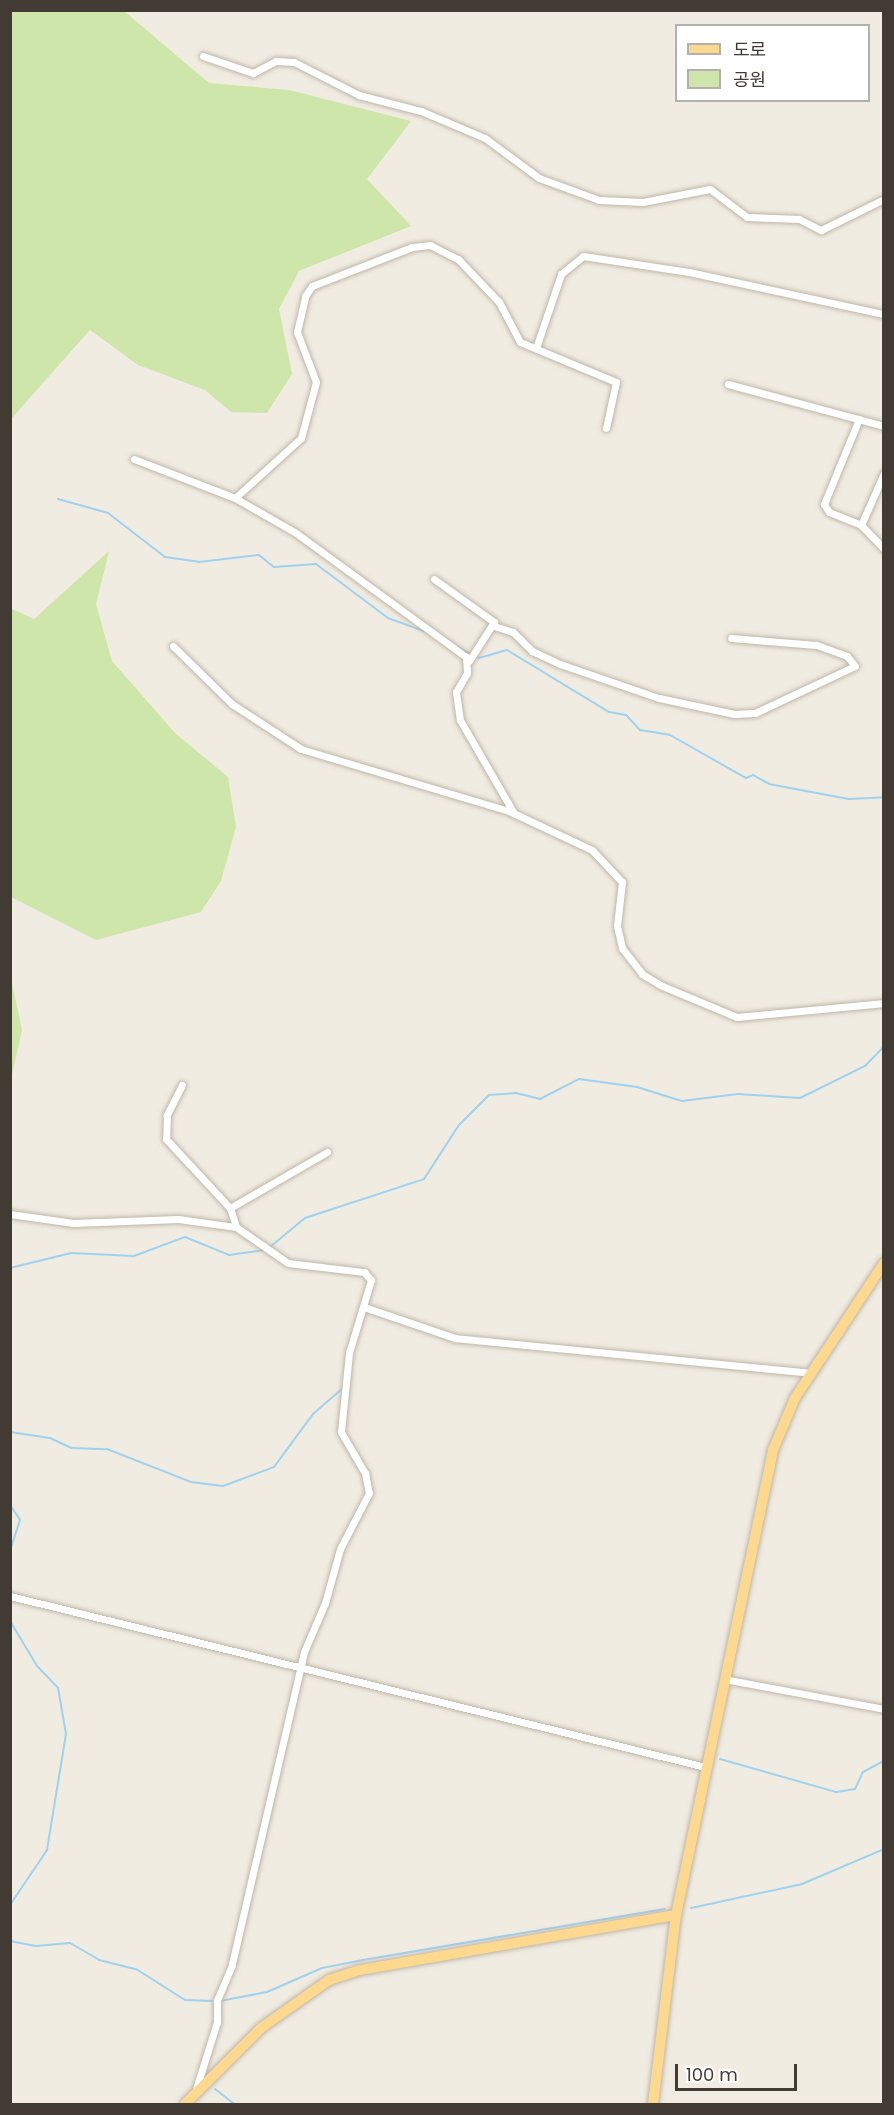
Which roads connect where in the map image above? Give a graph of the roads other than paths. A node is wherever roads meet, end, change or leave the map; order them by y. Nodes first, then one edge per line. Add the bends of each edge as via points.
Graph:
1 (203, 57) dead end
2 (884, 199) edge
3 (884, 314) edge
4 (536, 348) junction
5 (728, 384) dead end
6 (859, 419) junction
7 (884, 426) edge
8 (606, 428) dead end
9 (134, 459) dead end
10 (884, 473) edge
11 (235, 498) junction
12 (861, 525) junction
13 (884, 549) edge
14 (434, 579) dead end
15 (494, 626) junction
16 (731, 638) dead end
17 (173, 646) dead end
18 (469, 661) junction
19 (514, 813) junction
20 (884, 1003) edge
21 (182, 1084) dead end
22 (327, 1152) dead end
23 (230, 1208) junction
24 (10, 1214) edge
25 (236, 1227) junction
26 (884, 1263) edge
27 (364, 1306) junction
28 (811, 1373) junction
29 (10, 1596) edge
30 (302, 1669) junction
31 (724, 1679) junction
32 (884, 1709) edge
33 (705, 1767) junction
34 (676, 1916) junction
35 (195, 2092) junction
36 (185, 2104) edge
37 (653, 2104) edge

1 - 2 street via 253,72 276,61 294,62 351,92 422,111 485,138 539,178 599,200 643,202 710,189 747,217 799,219 821,230
3 - 4 street via 688,272 583,256 561,274
4 - 8 street via 616,382
4 - 11 street via 520,342 500,302 458,259 430,245 312,286 297,324 316,382 301,438
5 - 6 street
6 - 7 street
6 - 12 street via 824,504 829,512
9 - 11 street
10 - 12 street
11 - 18 street via 320,548
12 - 13 street
14 - 15 street via 490,617
15 - 16 street via 513,632 532,651 560,664 659,698 734,714 755,713 855,666 847,656 816,645
15 - 18 street
17 - 19 street via 232,704 301,749
18 - 19 street via 456,692 460,720
19 - 20 street via 591,850 618,873 624,890 617,926 622,948 642,974 660,985 737,1017
21 - 23 street via 167,1115 166,1139
22 - 23 street
23 - 25 street
24 - 25 street via 73,1223 178,1219
25 - 27 street via 293,1265 367,1274 371,1284
26 - 28 main road
27 - 28 street via 455,1338
27 - 30 street via 349,1353 341,1432 366,1473 369,1493 340,1549
28 - 31 main road via 773,1450
29 - 30 street
30 - 33 street
30 - 35 street via 229,1980 217,2001 217,2022
31 - 32 street
31 - 33 main road
33 - 34 main road
34 - 35 main road via 342,1976 316,1986 279,2013
34 - 37 main road
35 - 36 main road

